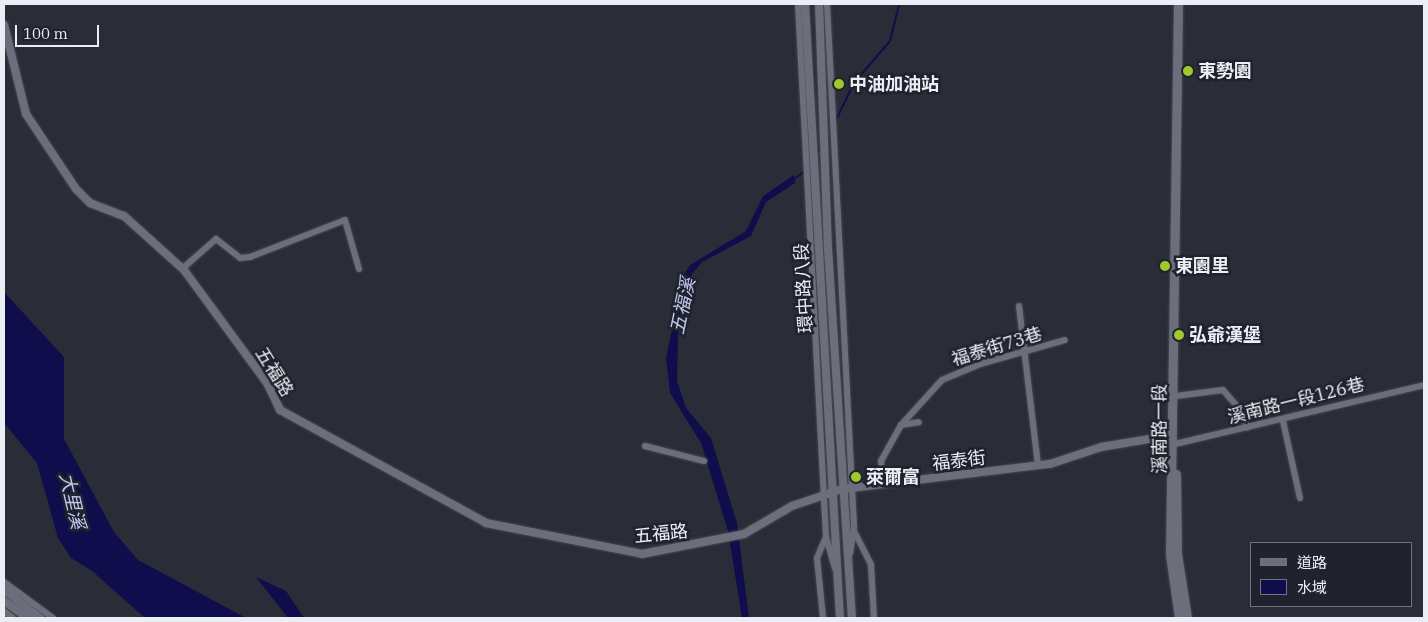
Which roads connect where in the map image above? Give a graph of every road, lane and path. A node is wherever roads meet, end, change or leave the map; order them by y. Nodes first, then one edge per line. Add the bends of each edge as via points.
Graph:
1 (798, 4) edge
2 (805, 4) edge
3 (819, 4) edge
4 (827, 4) edge
5 (1178, 4) edge
6 (4, 25) edge
7 (823, 34) junction
8 (802, 35) junction
9 (828, 140) junction
10 (183, 268) junction
11 (359, 269) dead end
12 (1019, 306) dead end
13 (1065, 340) dead end
14 (1024, 353) junction
15 (1424, 385) edge
16 (1174, 399) junction
17 (1283, 421) junction
18 (919, 422) dead end
19 (901, 425) junction
20 (1247, 428) junction
21 (1173, 441) junction
22 (645, 446) dead end
23 (704, 461) dead end
24 (1038, 465) junction
25 (882, 484) junction
26 (852, 487) junction
27 (842, 489) junction
28 (828, 492) junction
29 (1300, 498) dead end
30 (854, 531) junction
31 (744, 534) joint
32 (826, 537) junction
33 (847, 569) junction
34 (835, 570) junction
35 (4, 582) edge
36 (4, 590) edge
37 (4, 601) edge
38 (4, 611) edge
39 (852, 616) edge
40 (840, 617) edge
41 (13, 618) edge
42 (27, 618) edge
43 (40, 618) edge
44 (53, 618) edge
45 (823, 618) edge
46 (874, 618) edge
47 (1179, 618) edge
48 (1187, 618) edge

1 - 8 street, 環中路八段
2 - 8 street, 環中路八段
3 - 7 street, 環中路八段
4 - 7 street, 環中路八段
5 - 16 main road, 溪南路一段 via 1172,240
6 - 10 street, 五福路 via 26,114 76,189 90,203 124,216
7 - 8 street
7 - 9 street, 環中路八段
7 - 9 street, 環中路八段 via 830,107
8 - 28 street, 環中路八段
9 - 26 street, 環中路八段
9 - 27 street, 環中路八段 via 826,161
10 - 11 street via 216,239 240,258 250,257 345,220
10 - 31 street, 五福路 via 267,382 280,410 486,523 642,554
12 - 14 street
13 - 14 street, 福泰街73巷
14 - 19 street, 福泰街73巷 via 942,380
14 - 24 street
15 - 17 street, 溪南路一段126巷
16 - 20 street via 1223,390 1244,414
16 - 21 main road, 溪南路一段
17 - 20 street, 溪南路一段126巷
17 - 29 street
18 - 19 street
19 - 25 street, 福泰街73巷 via 881,461
20 - 21 street, 溪南路一段126巷
21 - 24 street, 福泰街 via 1101,447
21 - 47 main road, 溪南路一段 via 1170,568
21 - 48 main road, 溪南路一段 via 1177,554
22 - 23 street
24 - 25 street, 福泰街
25 - 26 street, 福泰街
26 - 27 street, 福泰街
26 - 30 street, 環中路八段
27 - 28 street, 福泰街
27 - 33 street, 環中路八段
28 - 31 street, 福泰街 via 792,506
28 - 32 street, 環中路八段
28 - 34 street, 環中路八段
30 - 33 street, 環中路八段
30 - 46 street, 環中路八段 via 871,565
32 - 34 street, 環中路八段
32 - 45 street, 環中路八段 via 817,558
33 - 39 street, 環中路八段
34 - 40 street, 環中路八段
35 - 44 street
36 - 43 street
37 - 42 street
38 - 41 street

